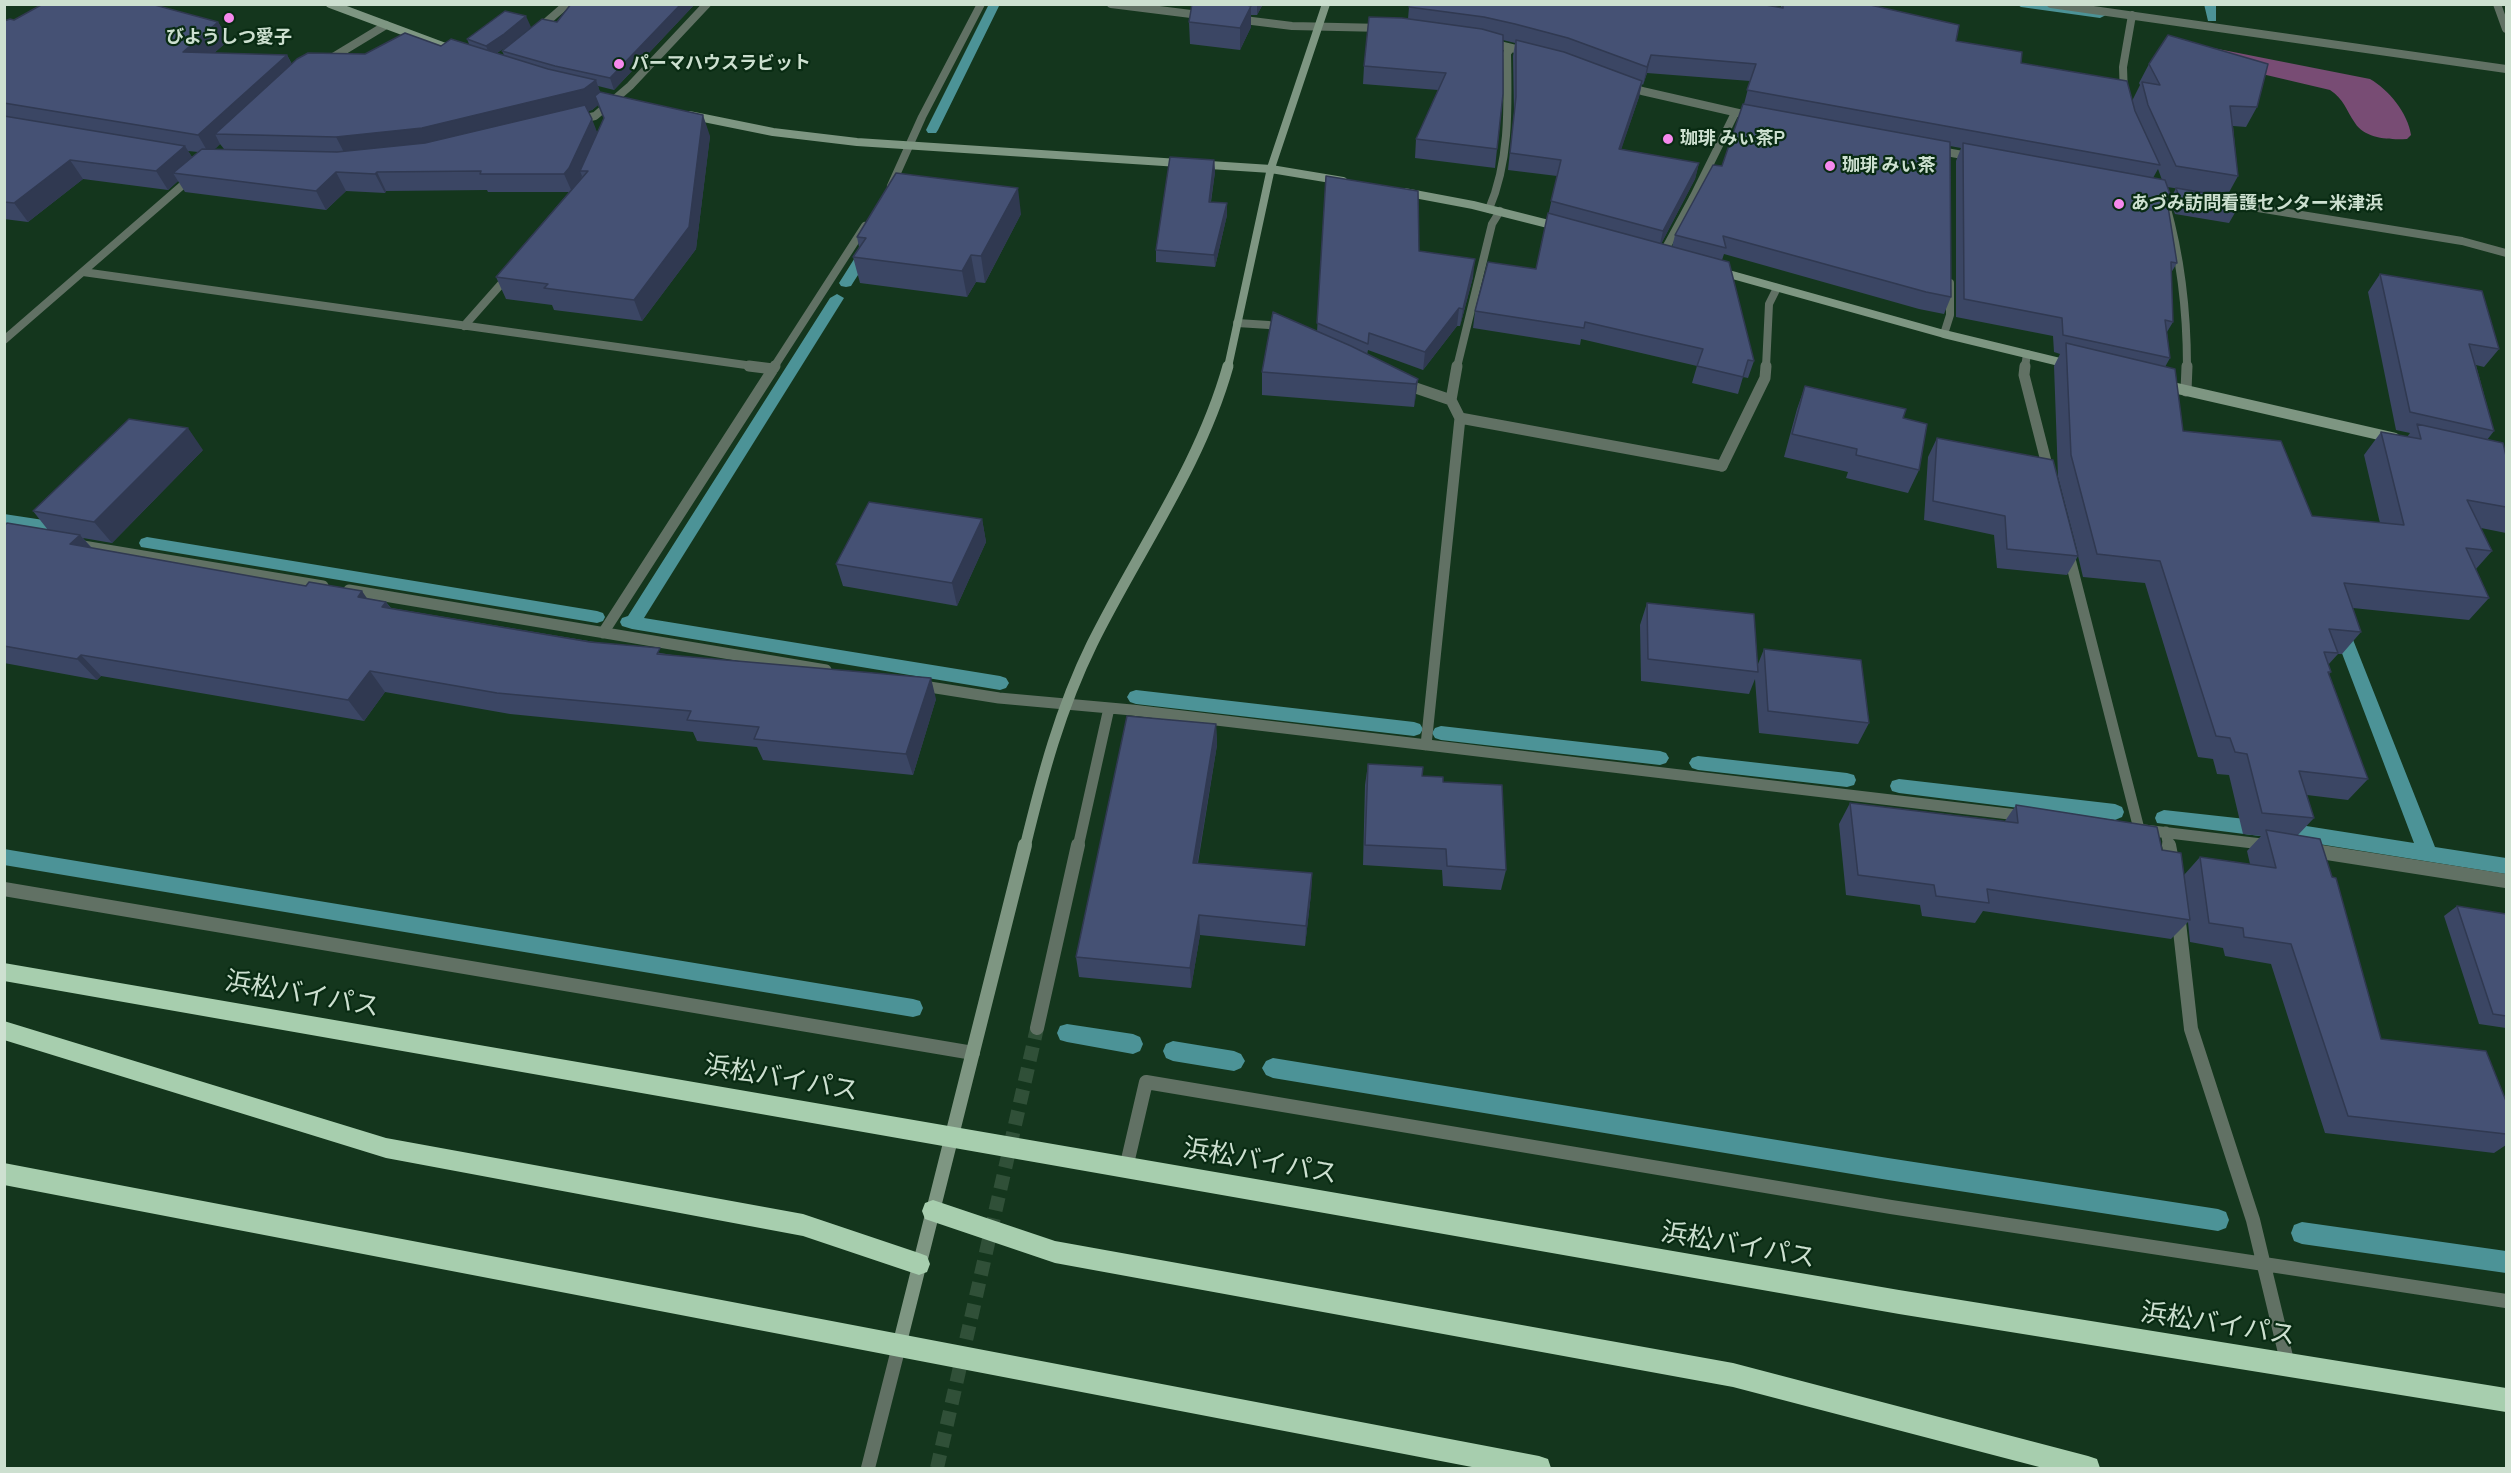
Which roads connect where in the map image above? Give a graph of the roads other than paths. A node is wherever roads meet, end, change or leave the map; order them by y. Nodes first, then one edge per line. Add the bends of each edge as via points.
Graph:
1 (330, 4) edge
2 (567, 4) edge
3 (707, 4) edge
4 (981, 4) edge
5 (1112, 4) edge
6 (1326, 4) edge
7 (2051, 4) edge
8 (2497, 4) edge
9 (2132, 15) junction
10 (1213, 16) edge
11 (1224, 18) edge
12 (386, 25) junction
13 (1318, 26) junction
14 (1394, 29) edge
15 (2506, 29) edge
16 (531, 35) edge
17 (1481, 41) edge
18 (1511, 48) junction
19 (1533, 53) edge
20 (467, 55) edge
21 (313, 69) edge
22 (2506, 69) edge
23 (1623, 83) edge
24 (607, 96) edge
25 (616, 98) junction
26 (628, 101) edge
27 (2125, 106) edge
28 (675, 111) edge
29 (1735, 113) junction
30 (1769, 119) edge
31 (562, 124) edge
32 (910, 146) junction
33 (1928, 149) edge
34 (1985, 159) edge
35 (203, 168) edge
36 (1271, 169) junction
37 (1352, 183) edge
38 (1395, 190) edge
39 (2161, 192) edge
40 (885, 195) edge
41 (2207, 199) edge
42 (1495, 210) junction
43 (873, 214) edge
44 (1568, 229) edge
45 (1652, 252) edge
46 (2506, 253) edge
47 (1662, 255) junction
48 (1674, 259) edge
49 (516, 267) edge
50 (1708, 268) edge
51 (1949, 268) edge
52 (83, 272) junction
53 (1777, 288) junction
54 (1237, 323) junction
55 (464, 326) junction
56 (1944, 334) junction
57 (1290, 335) edge
58 (4, 340) edge
59 (2027, 354) junction
60 (2083, 368) edge
61 (773, 369) junction
62 (1386, 377) edge
63 (2152, 383) edge
64 (2186, 391) junction
65 (1451, 400) junction
66 (1460, 418) junction
67 (2409, 442) edge
68 (2050, 480) edge
69 (2065, 538) edge
70 (63, 543) edge
71 (603, 633) junction
72 (836, 671) edge
73 (906, 683) edge
74 (1066, 705) junction
75 (1109, 708) junction
76 (1426, 745) junction
77 (2044, 818) edge
78 (2166, 832) junction
79 (2174, 879) edge
80 (2506, 881) edge
81 (4, 889) edge
82 (2177, 902) edge
83 (4, 972) edge
84 (1037, 1028) tunnel mouth
85 (4, 1030) edge
86 (972, 1053) junction
87 (952, 1137) junction
88 (1126, 1168) junction
89 (4, 1174) edge
90 (933, 1211) junction
91 (919, 1264) junction
92 (2264, 1264) junction
93 (2506, 1301) edge
94 (899, 1346) junction
95 (2288, 1365) junction
96 (2506, 1400) edge
97 (868, 1468) edge
98 (1539, 1468) edge
99 (2088, 1468) edge

1 - 12 street
2 - 16 street
3 - 25 street
4 - 32 street
5 - 10 street
6 - 13 street
7 - 9 street
8 - 15 street
9 - 22 street
9 - 27 street via 2122,67
11 - 13 street
12 - 20 street
12 - 21 street
13 - 14 street
13 - 36 street
17 - 18 street
18 - 19 street
18 - 42 street via 1507,53 1509,110
23 - 29 street
24 - 25 street
25 - 26 street
25 - 31 street via 597,119
28 - 32 street via 773,132
29 - 30 street
29 - 47 street
32 - 36 street
32 - 40 street
33 - 34 street via 1949,158
35 - 52 street
36 - 37 street
36 - 54 street
38 - 42 street
39 - 64 street via 2182,269
41 - 46 street via 2462,241
42 - 44 street
42 - 65 street via 1450,390
43 - 61 street
45 - 47 street
47 - 48 street
49 - 55 street
50 - 53 street
51 - 56 street via 1950,315
52 - 55 street
52 - 58 street
53 - 56 street
53 - 66 street via 1769,304 1765,378 1722,466
54 - 57 street via 1269,325
54 - 74 street via 1217,402 1202,439 1096,636
55 - 61 street
56 - 59 street
59 - 60 street
59 - 68 street via 2024,375
61 - 71 street
62 - 65 street
63 - 64 street
64 - 67 street
65 - 66 street
66 - 76 street
69 - 78 street via 2133,828
70 - 71 street
71 - 72 street
73 - 74 street
74 - 75 street
74 - 86 street via 1043,773
75 - 76 street
75 - 84 street
76 - 77 street
78 - 79 street
78 - 80 street
81 - 86 street
82 - 92 street via 2191,1029
83 - 87 highway, 浜松バイパス
85 - 91 highway via 386,1148 802,1225
86 - 87 street
87 - 88 highway, 浜松バイパス
87 - 90 street
88 - 92 street via 1146,1082 1891,1207
88 - 95 highway, 浜松バイパス
89 - 94 highway
90 - 91 street
90 - 99 highway via 1055,1252 1733,1375
91 - 94 street
92 - 93 street
92 - 95 street
94 - 97 street
94 - 98 highway
95 - 96 highway, 浜松バイパス

